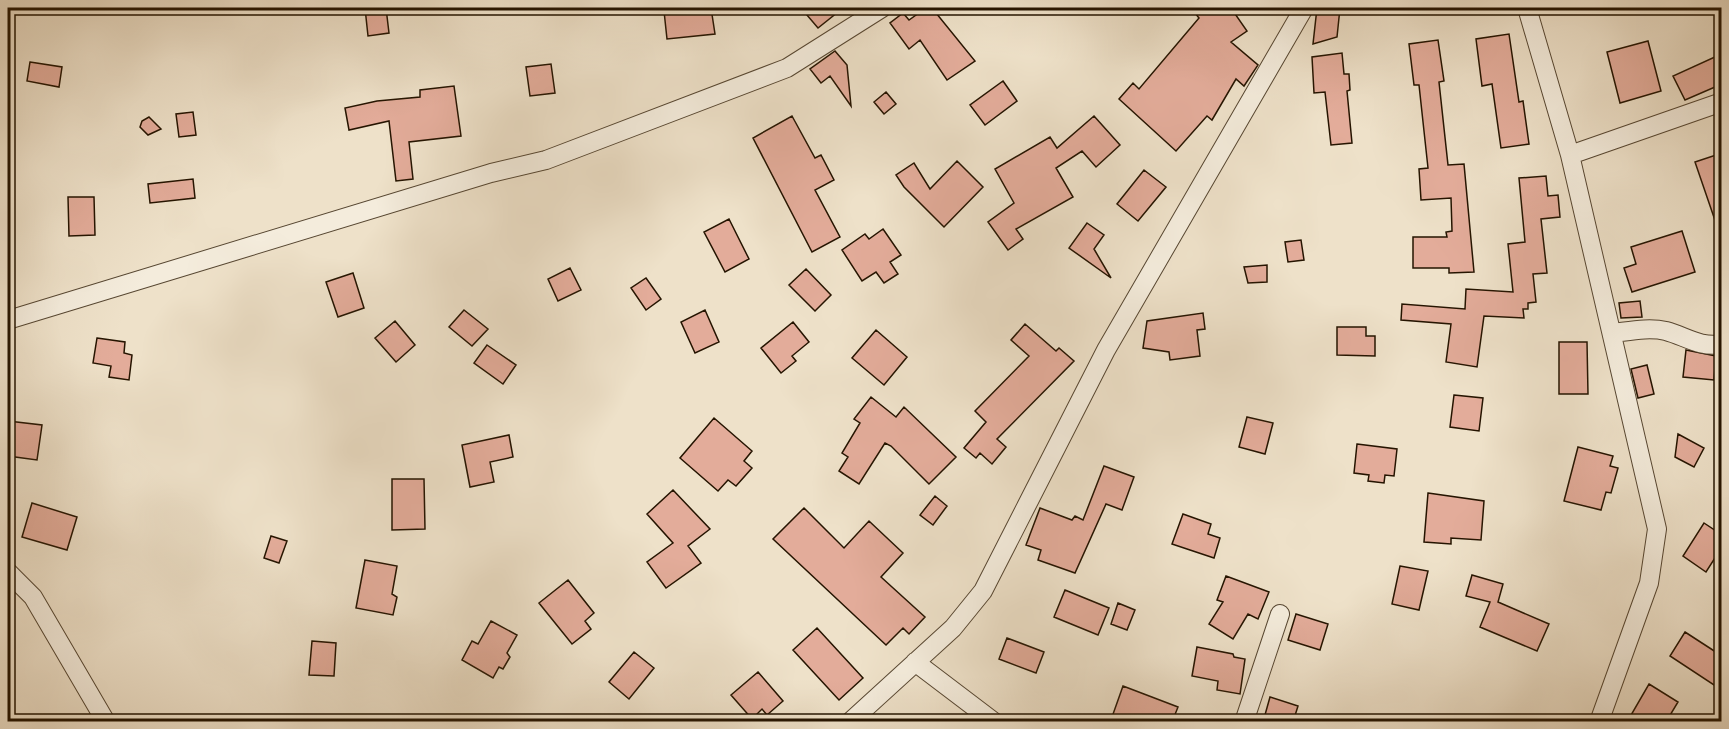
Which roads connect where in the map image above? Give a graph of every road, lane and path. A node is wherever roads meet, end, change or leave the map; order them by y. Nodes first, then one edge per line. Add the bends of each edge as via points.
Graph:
1 (882, 8) edge
2 (1304, 8) edge
3 (1527, 8) edge
4 (1722, 102) edge
5 (1570, 155) junction
6 (8, 320) edge
7 (1613, 333) junction
8 (1722, 345) edge
9 (8, 572) edge
10 (1280, 614) dead end
11 (915, 662) junction
12 (106, 722) edge
13 (850, 722) edge
14 (994, 722) edge
15 (1244, 722) edge
16 (1599, 722) edge

1 - 6 street via 787,68 546,160 491,173
2 - 11 street via 1106,350 983,591 953,628
3 - 5 street
4 - 5 street
5 - 7 street
7 - 8 street via 1652,329 1696,343
7 - 16 street via 1657,529 1649,583
9 - 12 street via 33,597
10 - 15 street
11 - 13 street
11 - 14 street

